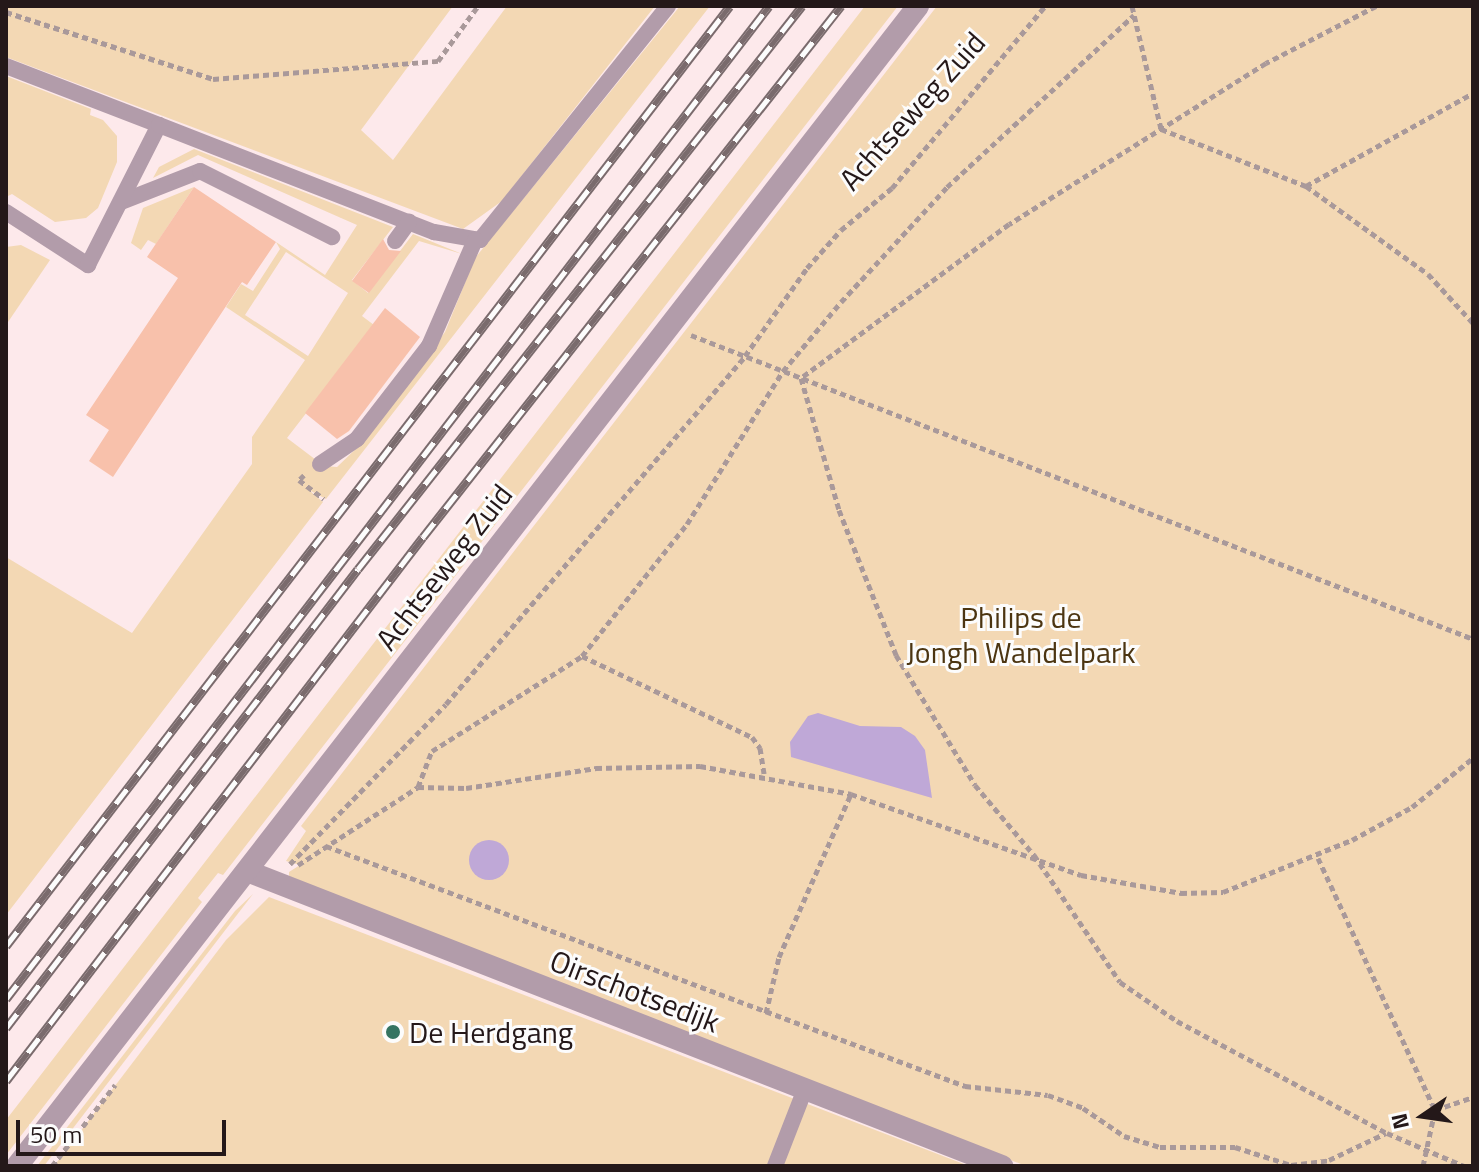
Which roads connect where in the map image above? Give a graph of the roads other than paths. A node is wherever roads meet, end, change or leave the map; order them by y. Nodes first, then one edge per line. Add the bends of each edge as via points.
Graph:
1 (668, 6) edge
2 (918, 6) edge
3 (6, 66) edge
4 (159, 125) junction
5 (121, 202) junction
6 (6, 212) edge
7 (409, 222) junction
8 (332, 237) dead end
9 (475, 240) junction
10 (395, 241) dead end
11 (320, 464) dead end
12 (247, 871) junction
13 (805, 1089) junction
14 (17, 1166) edge
15 (775, 1166) edge
16 (1002, 1166) edge

1 - 9 lane via 539,171
2 - 12 street, Achtseweg Zuid
3 - 4 lane
4 - 5 lane
4 - 7 lane
5 - 6 lane via 88,265
5 - 8 lane via 200,171
7 - 9 lane
7 - 10 lane
9 - 11 lane via 429,346 357,439
12 - 13 street, Oirschotsedijk
12 - 14 street, Achtseweg Zuid
13 - 15 lane
13 - 16 street, Oirschotsedijk

